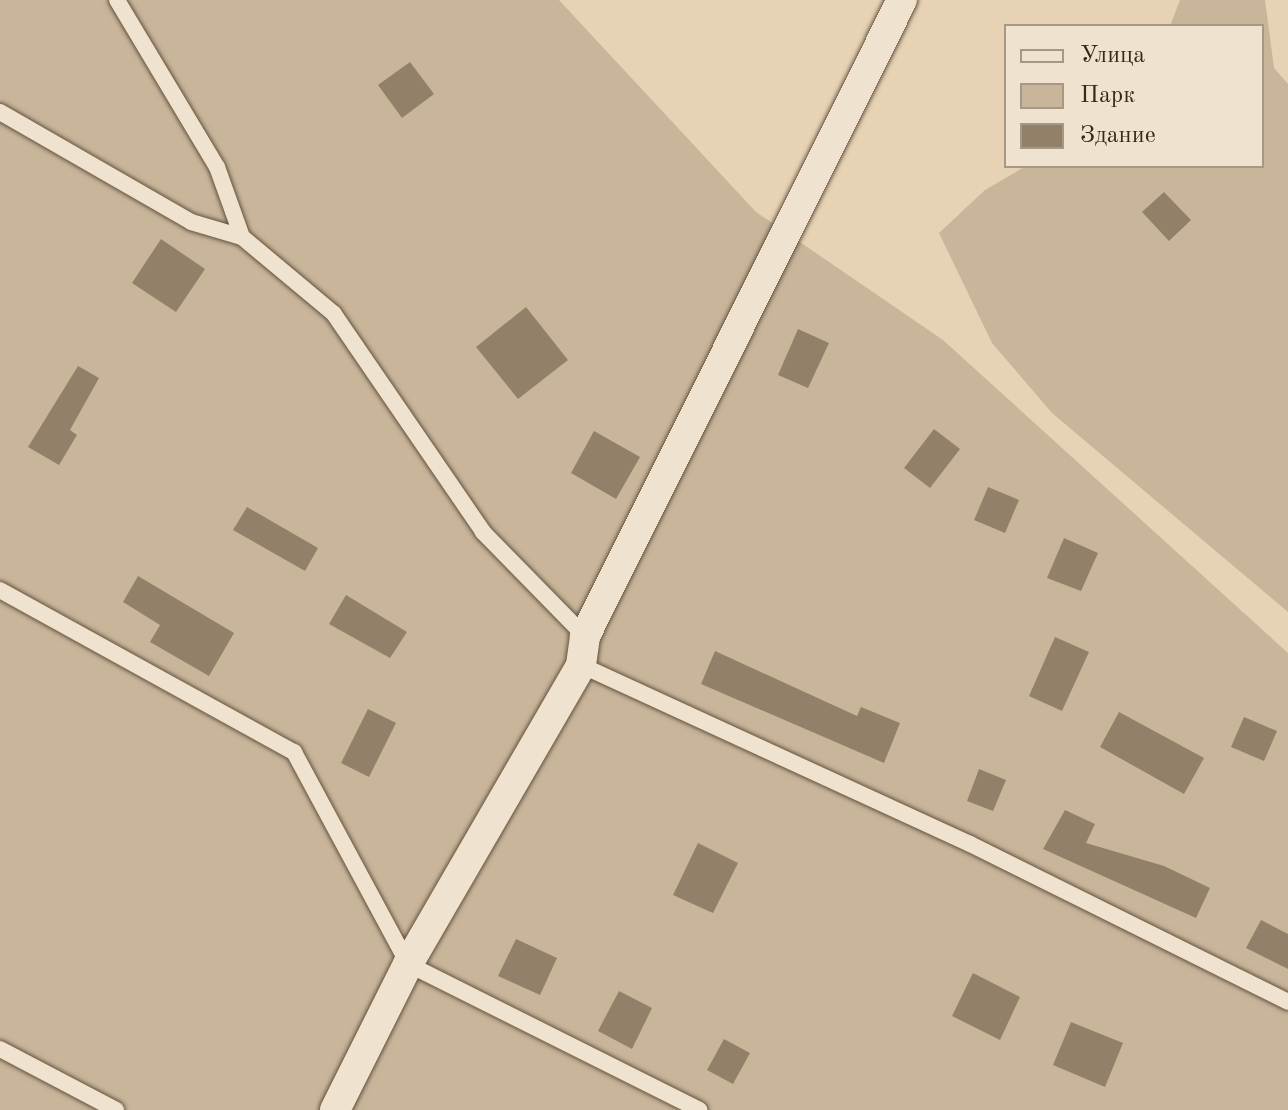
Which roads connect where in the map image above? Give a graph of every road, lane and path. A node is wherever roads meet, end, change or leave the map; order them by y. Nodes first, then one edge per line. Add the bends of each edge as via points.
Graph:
1 (117, 0) edge
2 (902, 0) edge
3 (0, 112) edge
4 (242, 237) junction
5 (0, 590) edge
6 (583, 650) junction
7 (408, 964) junction
8 (1288, 1002) edge
9 (0, 1049) edge
10 (116, 1110) edge
11 (335, 1110) edge
12 (699, 1110) edge

1 - 4 lane via 217,167
2 - 6 street
3 - 4 lane via 191,222
4 - 6 lane via 334,314 483,532
5 - 7 lane via 294,752
6 - 7 street
6 - 8 lane
7 - 11 street
7 - 12 lane
9 - 10 lane

